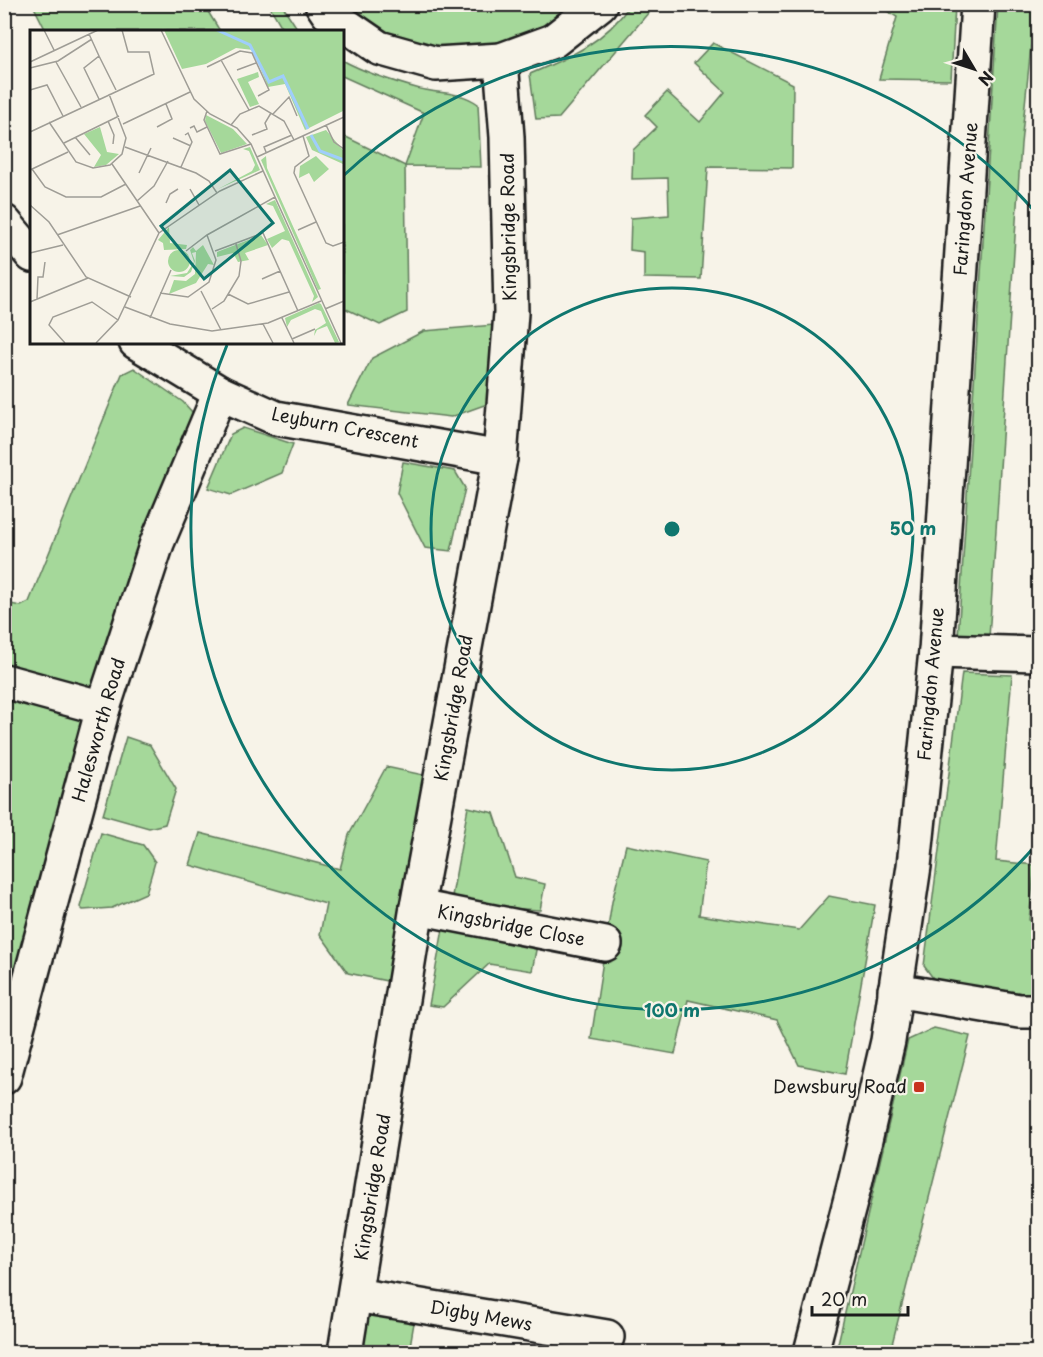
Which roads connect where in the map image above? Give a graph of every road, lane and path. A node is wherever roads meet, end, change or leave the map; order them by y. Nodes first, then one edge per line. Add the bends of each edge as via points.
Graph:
1 (322, 4) edge
2 (600, 4) edge
3 (978, 4) edge
4 (501, 60) junction
5 (4, 222) edge
6 (30, 253) edge
7 (139, 344) edge
8 (220, 393) junction
9 (500, 458) junction
10 (936, 651) junction
11 (1038, 654) edge
12 (4, 681) edge
13 (103, 708) junction
14 (417, 907) junction
15 (605, 944) dead end
16 (895, 990) junction
17 (1038, 1011) edge
18 (4, 1077) edge
19 (355, 1295) junction
20 (607, 1337) dead end
21 (345, 1353) edge
22 (811, 1353) edge

1 - 4 street via 328,13 379,48 436,64
2 - 4 street via 553,41
3 - 10 street, Faringdon Avenue
4 - 9 street, Kingsbridge Road via 512,313
5 - 6 street
7 - 8 street, Leyburn Crescent
8 - 9 street, Leyburn Crescent via 276,418
8 - 13 street, Halesworth Road via 157,543
9 - 14 street, Kingsbridge Road
10 - 11 street
10 - 16 street, Faringdon Avenue via 914,866
12 - 13 street
13 - 18 street, Halesworth Road
14 - 15 street, Kingsbridge Close
14 - 19 street, Kingsbridge Road
16 - 17 street
16 - 22 street, Faringdon Avenue via 888,1041
19 - 20 street, Digby Mews
19 - 21 street, Kingsbridge Road

